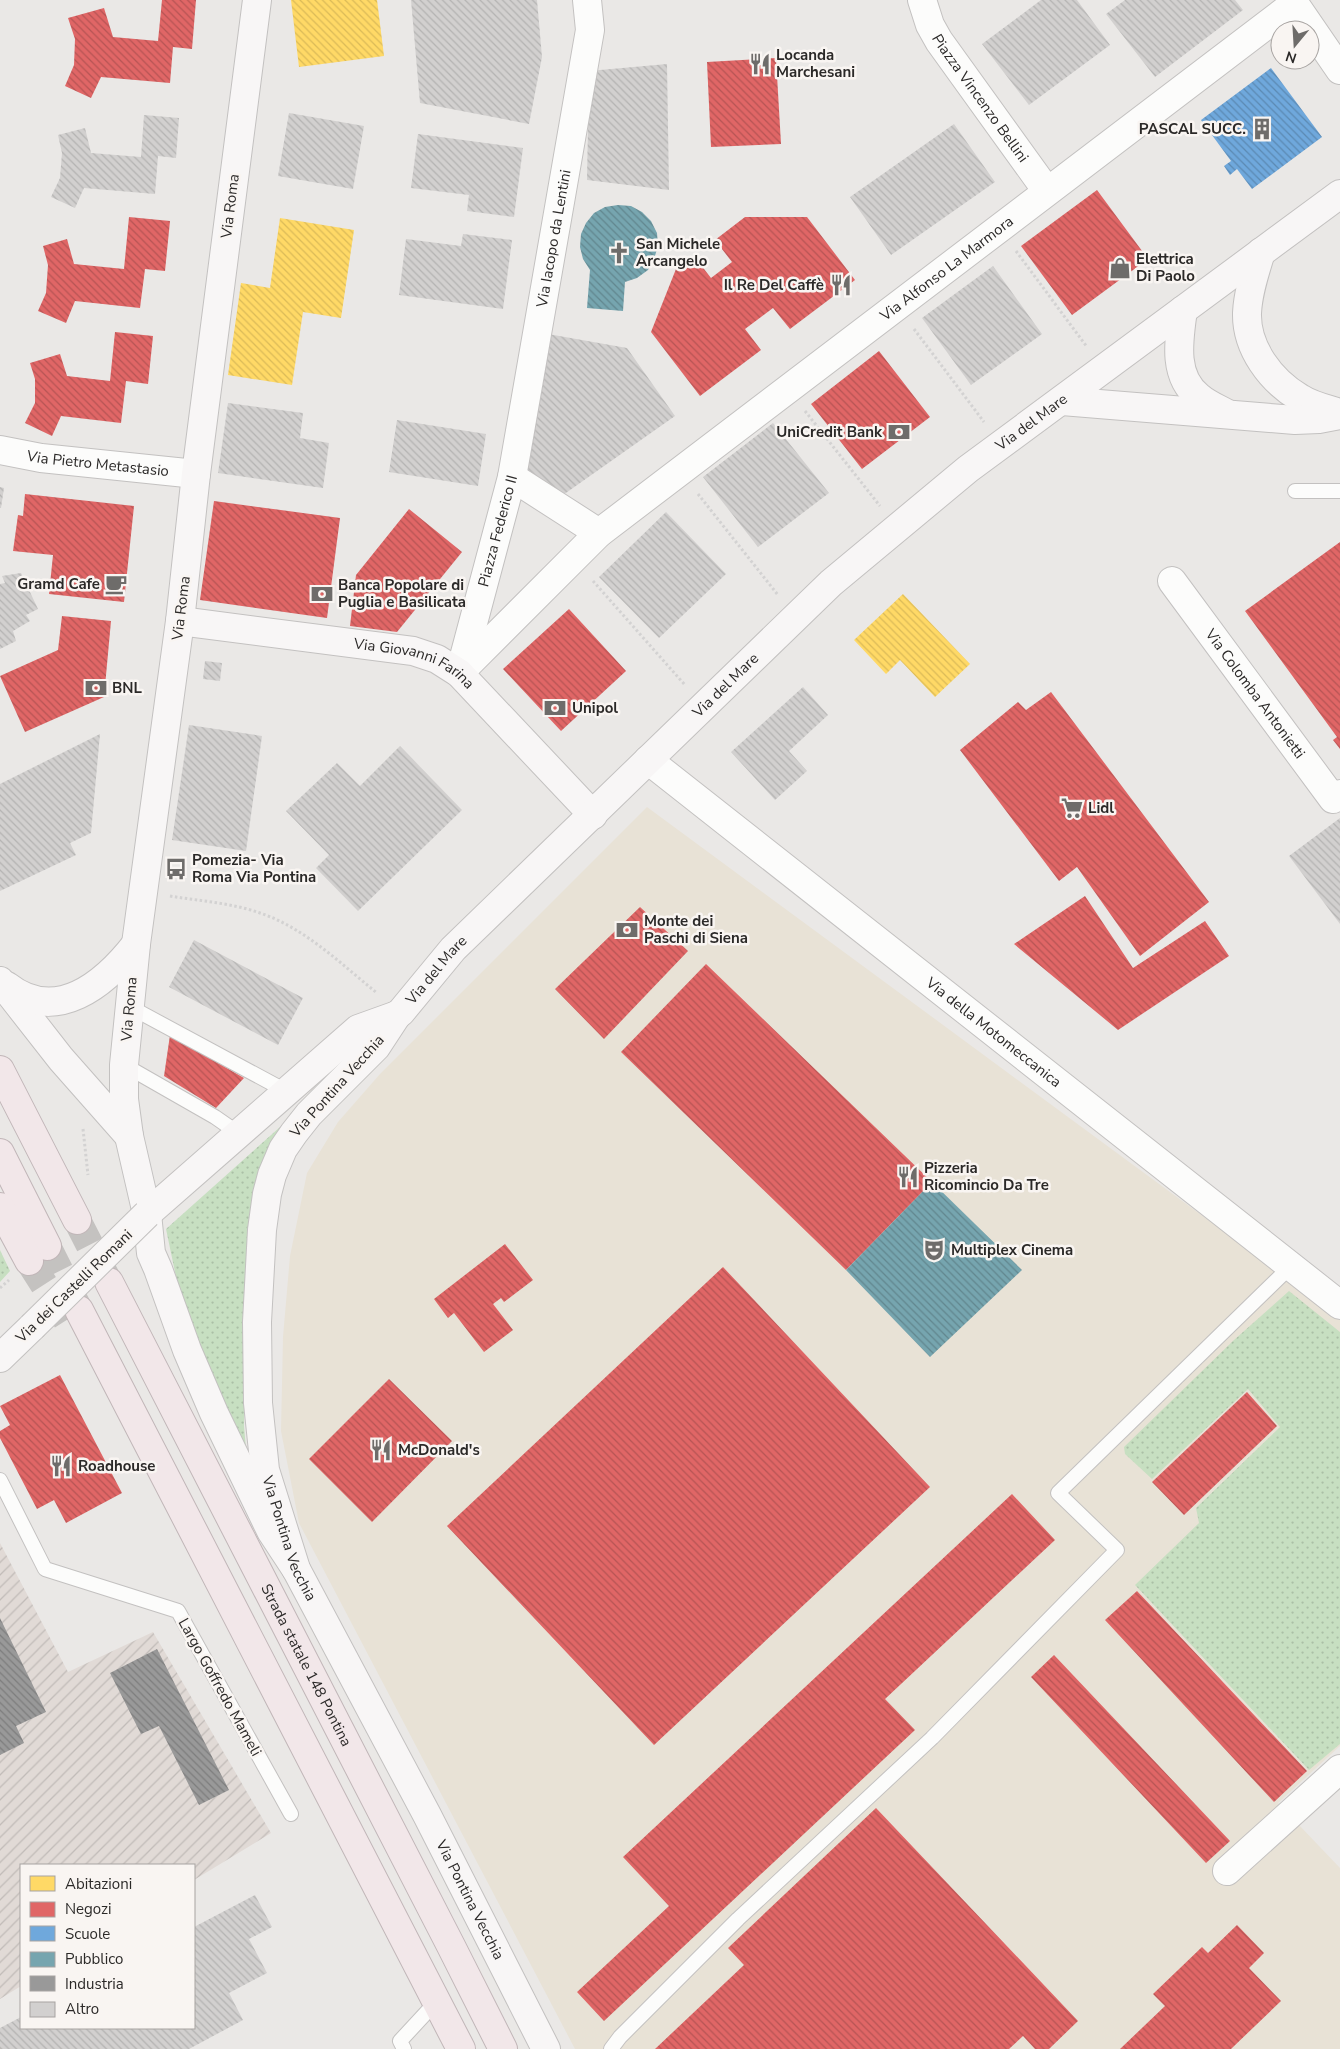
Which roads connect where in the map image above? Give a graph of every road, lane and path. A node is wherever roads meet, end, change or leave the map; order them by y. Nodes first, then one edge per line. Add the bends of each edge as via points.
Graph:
1 (257, 0) edge
2 (588, 0) edge
3 (1293, 2) edge
4 (923, 4) edge
5 (1340, 70) edge
6 (1047, 191) junction
7 (1340, 194) edge
8 (999, 228) junction
9 (1261, 252) junction
10 (897, 306) junction
11 (1183, 310) junction
12 (1104, 369) junction
13 (788, 389) junction
14 (1062, 401) junction
15 (1340, 414) edge
16 (1229, 415) junction
17 (1001, 444) junction
18 (0, 450) edge
19 (680, 471) junction
20 (196, 474) junction
21 (512, 476) junction
22 (1295, 491) dead end
23 (1340, 491) edge
24 (898, 528) junction
25 (599, 533) junction
26 (574, 559) junction
27 (1172, 581) dead end
28 (795, 617) junction
29 (180, 621) junction
30 (459, 673) junction
31 (703, 706) junction
32 (648, 760) junction
33 (1340, 794) edge
34 (593, 815) junction
35 (142, 891) junction
36 (136, 944) junction
37 (0, 979) edge
38 (130, 1006) junction
39 (399, 1014) junction
40 (124, 1065) junction
41 (0, 1070) edge
42 (286, 1091) junction
43 (238, 1133) junction
44 (129, 1136) junction
45 (0, 1153) edge
46 (0, 1207) edge
47 (147, 1214) junction
48 (77, 1220) tunnel mouth
49 (1291, 1266) junction
50 (109, 1282) tunnel mouth
51 (1340, 1305) edge
52 (74, 1316) tunnel mouth
53 (0, 1358) edge
54 (0, 1480) edge
55 (296, 1569) junction
56 (1340, 1769) edge
57 (291, 1814) dead end
58 (1227, 1871) dead end
59 (437, 2001) junction
60 (404, 2049) edge
61 (461, 2049) edge
62 (502, 2049) edge
63 (546, 2049) edge
64 (611, 2049) edge

1 - 20 street, Via Roma
2 - 21 street, Via Iacopo da Lentini via 590,30
3 - 5 street
3 - 6 street, Via Alfonso La Marmora
4 - 6 street, Piazza Vincenzo Bellini via 939,41
6 - 8 street, Via Alfonso La Marmora
7 - 9 street, Via del Mare
8 - 10 street, Via Alfonso La Marmora
8 - 12 path
9 - 11 street, Via del Mare
9 - 15 street via 1250,294 1247,323 1262,363 1301,398
10 - 13 street, Via Alfonso La Marmora
10 - 17 path
11 - 12 street, Via del Mare
11 - 16 street via 1179,356 1186,382 1198,397
12 - 14 street, Via del Mare
13 - 19 street, Via Alfonso La Marmora
13 - 24 path
14 - 16 street
14 - 17 street, Via del Mare
15 - 16 street via 1295,420
17 - 24 street, Via del Mare
18 - 20 street, Via Pietro Metastasio via 41,458
19 - 25 street, Via Alfonso La Marmora
19 - 28 path
20 - 29 street, Via Roma
21 - 25 street, Piazza Federico II
21 - 30 street, Piazza Federico II
22 - 23 lane
24 - 28 street, Via del Mare
25 - 26 street
26 - 30 street
26 - 31 path
27 - 33 street, Via Colomba Antonietti via 1333,799
28 - 31 street, Via del Mare
29 - 30 street, Via Giovanni Farina via 420,653
29 - 35 street, Via Roma
30 - 34 street, Via Giovanni Farina
31 - 32 street, Via del Mare
32 - 34 street, Via del Mare
32 - 49 street, Via della Motomeccanica
34 - 39 street, Via del Mare via 453,949
35 - 36 street, Via Roma
35 - 39 path via 242,908 281,922 316,944
36 - 37 street via 100,982 62,1001 43,1002 27,998
36 - 38 street, Via Roma
37 - 44 street via 61,1059
38 - 40 street, Via Roma
38 - 42 lane
39 - 42 street, Via del Mare via 358,1029
39 - 55 street, Via Pontina Vecchia via 376,1047 294,1132 283,1149 267,1194 257,1322 259,1431 264,1470
40 - 43 lane via 215,1116
40 - 44 street, Via Roma
41 - 48 highway
42 - 43 street, Via del Mare
43 - 47 street, Via del Mare
44 - 47 street, Via Roma
45 - 46 highway via 38,1254
47 - 53 street, Via dei Castelli Romani, bridge
47 - 55 street, Via Roma via 150,1254 199,1379 251,1492
49 - 51 street, Via della Motomeccanica
49 - 64 lane via 1058,1493 1117,1550 932,1738 738,1919
50 - 62 highway, Strada statale 148 Pontina
52 - 59 highway via 136,1421
54 - 57 lane, Largo Goffredo Mameli via 45,1569 178,1611
55 - 63 street, Via Pontina Vecchia via 427,1815
56 - 58 street
59 - 60 lane via 400,2040
59 - 61 highway

